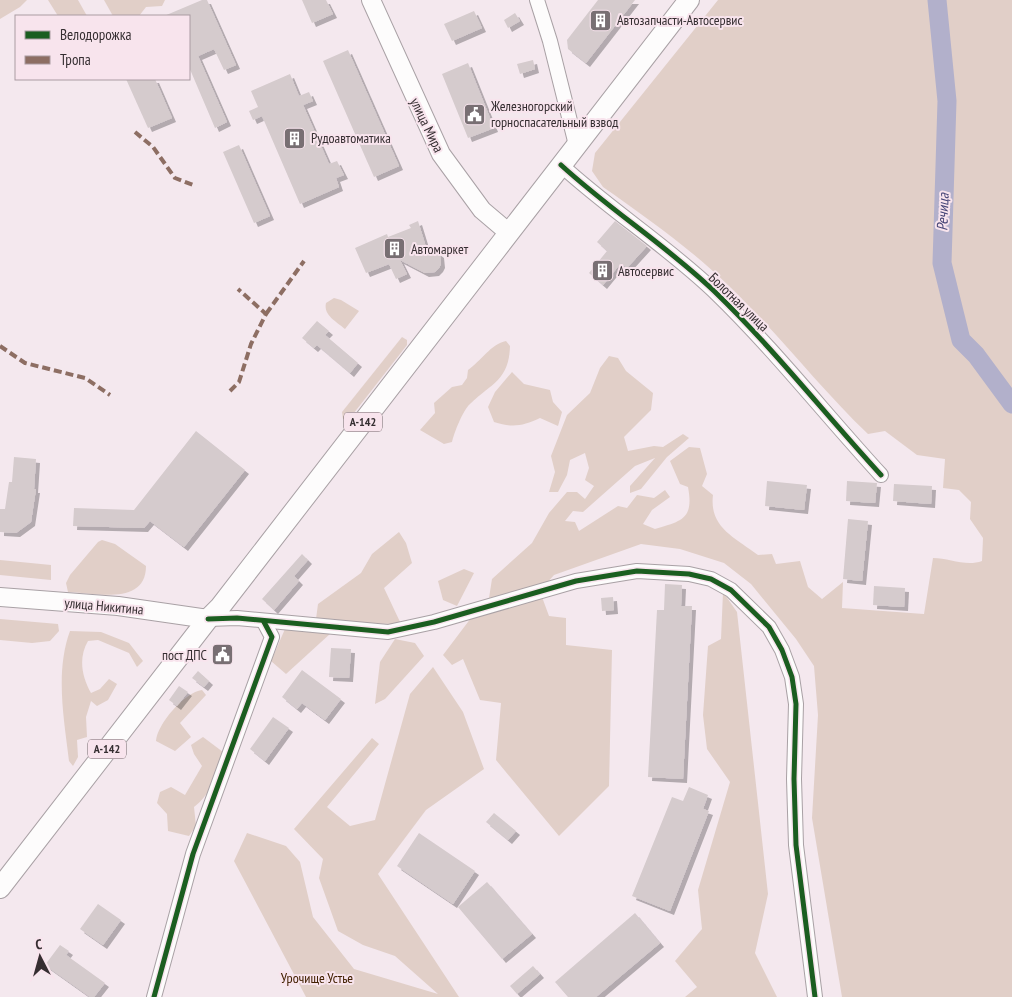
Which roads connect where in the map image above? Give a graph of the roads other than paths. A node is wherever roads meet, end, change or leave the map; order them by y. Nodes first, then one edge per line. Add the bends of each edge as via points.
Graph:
1 (371, 0) edge
2 (537, 0) edge
3 (689, 0) edge
4 (576, 146) junction
5 (561, 165) junction
6 (509, 233) junction
7 (881, 475) dead end
8 (0, 597) edge
9 (208, 619) junction
10 (264, 622) junction
11 (0, 888) edge
12 (154, 997) edge
13 (814, 997) edge

1 - 6 main road, улица Мира via 441,154 482,210
2 - 4 street
3 - 4 highway, А-142
4 - 5 highway, А-142
5 - 6 highway, А-142
5 - 7 street, Болотная улица via 713,290 774,352
6 - 9 highway, А-142
8 - 9 main road, улица Никитина via 118,606
9 - 10 street
9 - 11 highway, А-142
10 - 12 street via 272,636 193,854
10 - 13 street via 388,632 576,581 637,571 689,574 711,579 731,590 769,627 792,677 796,704 796,845

